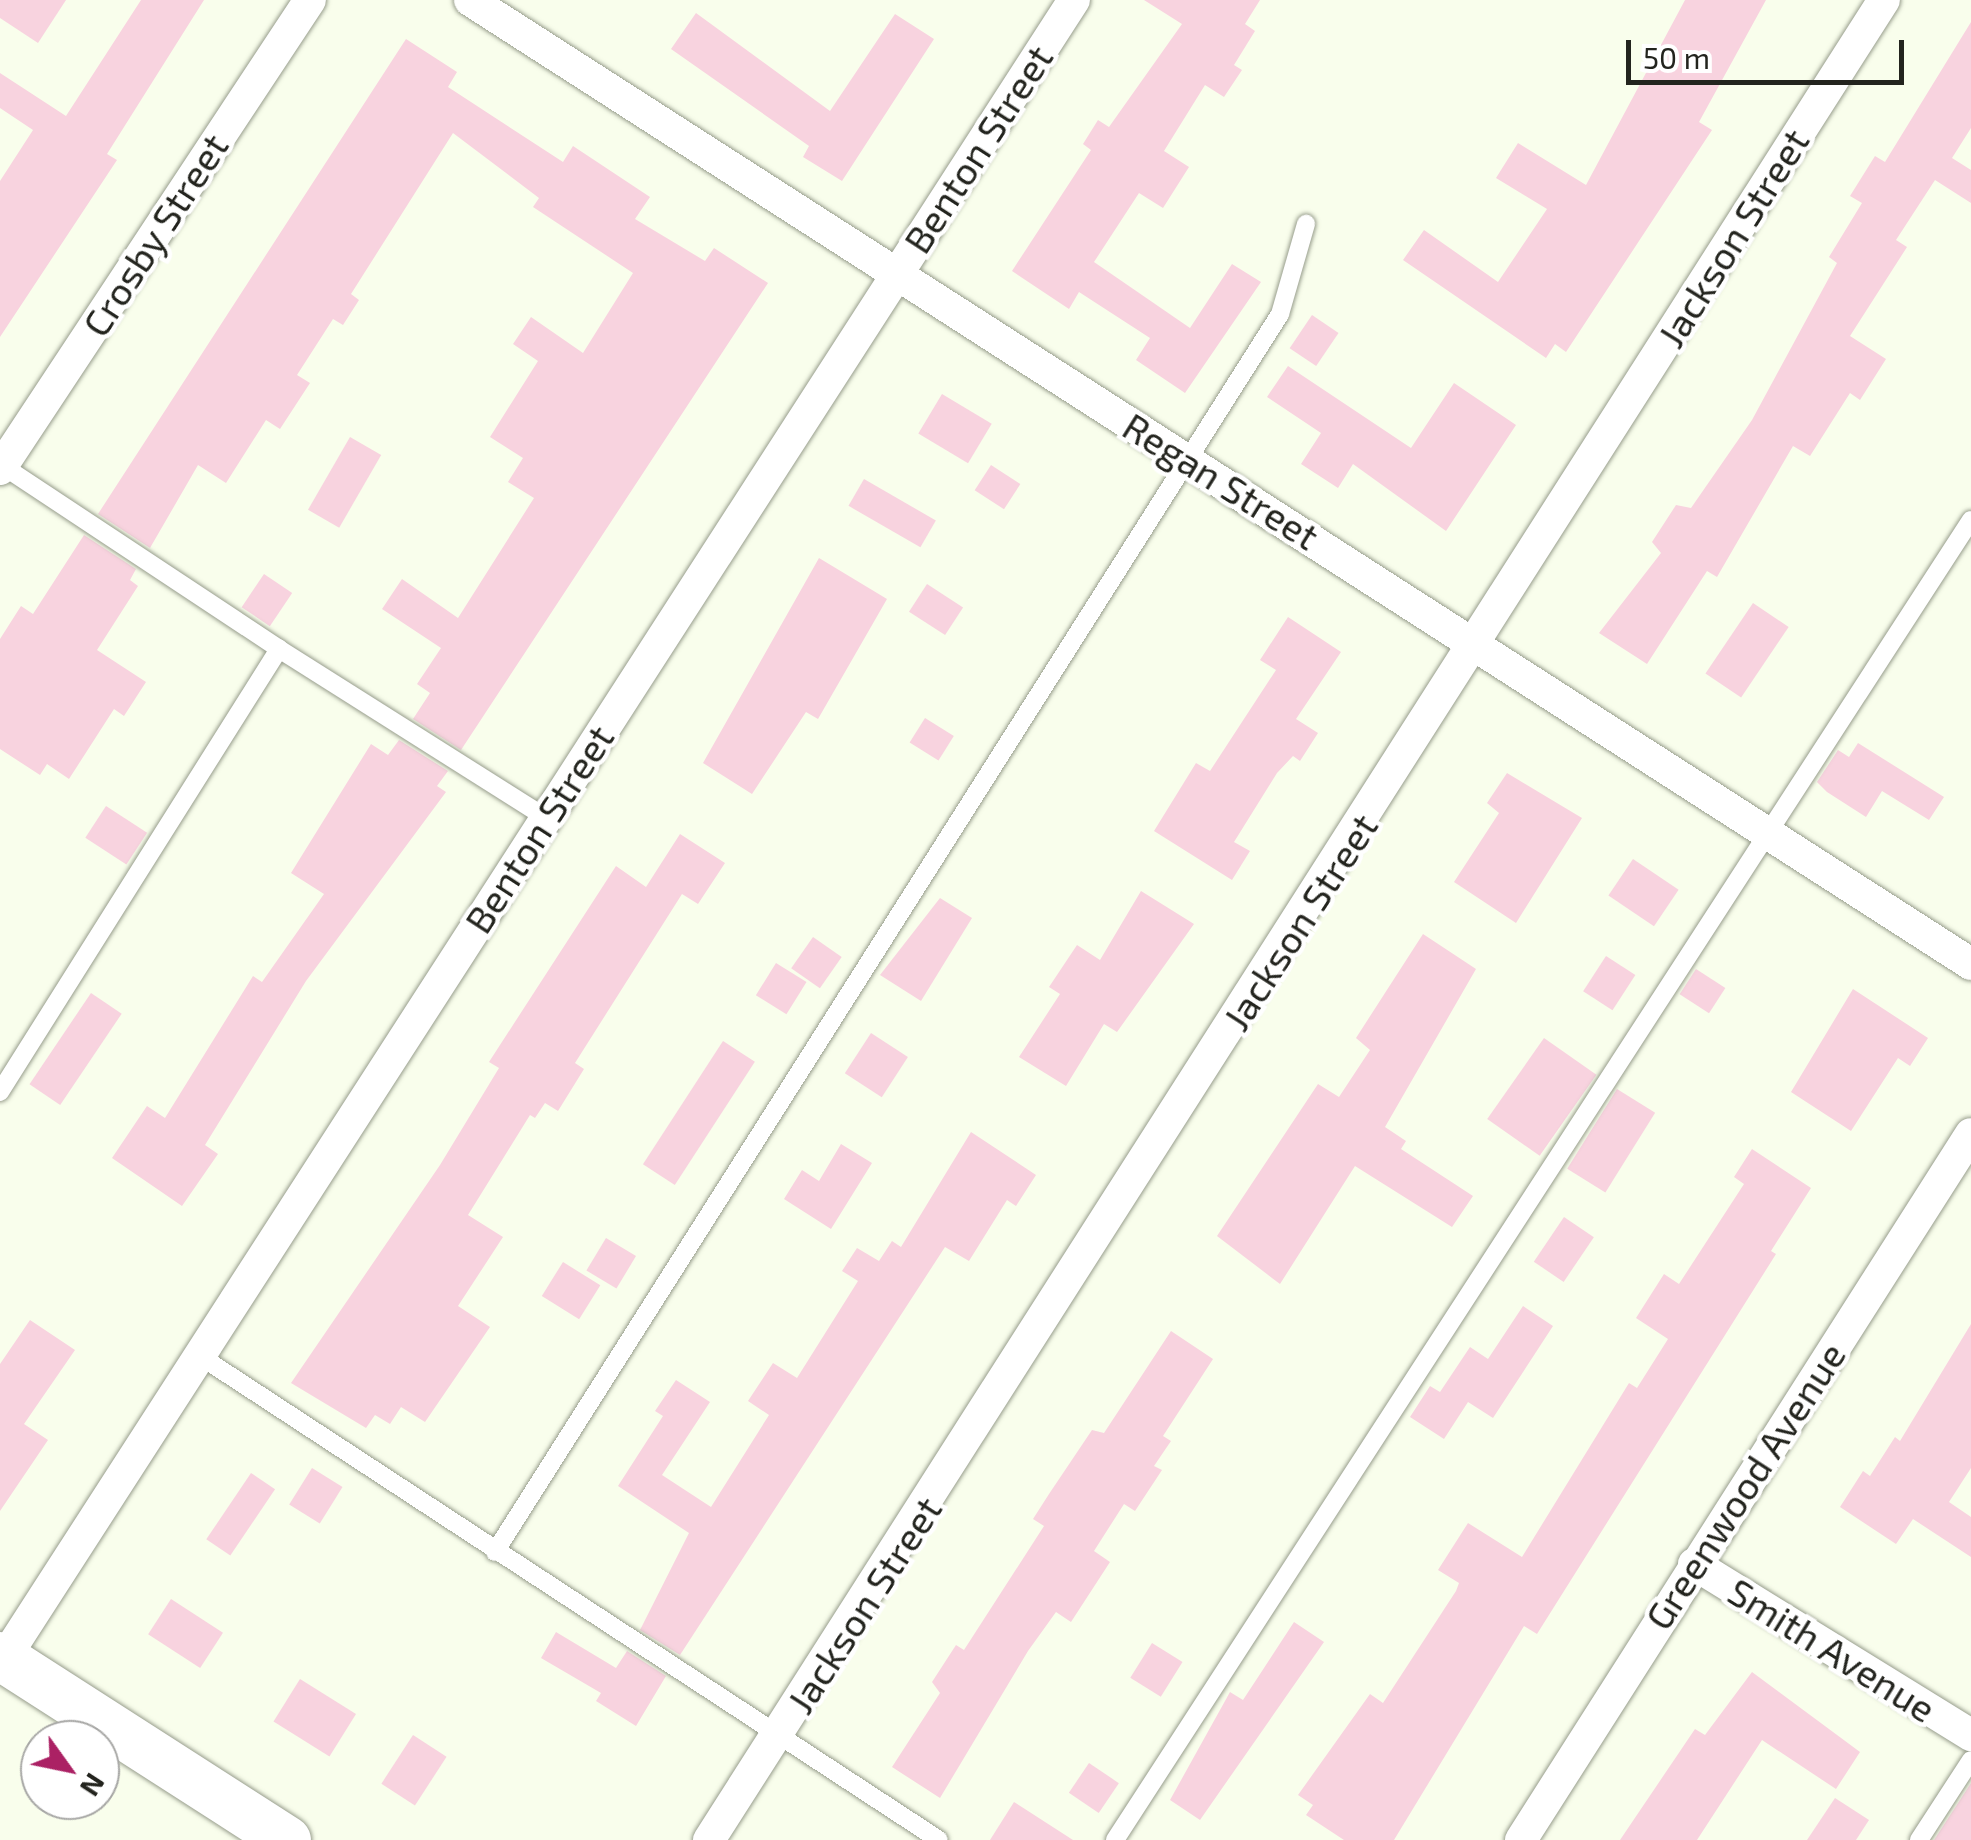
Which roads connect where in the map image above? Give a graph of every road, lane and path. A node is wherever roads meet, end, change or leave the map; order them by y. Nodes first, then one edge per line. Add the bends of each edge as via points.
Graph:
1 (310, 0) edge
2 (470, 0) edge
3 (1074, 0) edge
4 (1884, 0) edge
5 (1306, 224) dead end
6 (895, 277) junction
7 (1189, 461) junction
8 (1, 468) edge
9 (1971, 520) edge
10 (1478, 642) junction
11 (278, 649) junction
12 (546, 818) junction
13 (1764, 829) junction
14 (1971, 964) edge
15 (0, 1092) edge
16 (1971, 1134) edge
17 (200, 1356) junction
18 (495, 1552) junction
19 (1694, 1564) junction
20 (2, 1657) edge
21 (780, 1736) junction
22 (1971, 1736) edge
23 (1971, 1760) edge
24 (288, 1840) edge
25 (709, 1840) edge
26 (939, 1840) edge
27 (1115, 1840) edge
28 (1521, 1840) edge
29 (1919, 1840) edge

1 - 8 street, Crosby Street
2 - 6 street, Regan Street
3 - 6 street, Benton Street
4 - 10 street, Jackson Street
5 - 7 lane via 1280,314
6 - 7 street, Regan Street
6 - 12 street, Benton Street
7 - 10 street, Regan Street
7 - 18 lane
8 - 11 lane
9 - 13 lane
10 - 13 street, Regan Street
10 - 21 street, Jackson Street
11 - 12 lane
11 - 15 lane
12 - 17 street, Benton Street
13 - 14 street, Regan Street
13 - 27 lane
16 - 19 street, Greenwood Avenue
17 - 18 lane
17 - 20 street, Benton Street
18 - 21 lane
19 - 22 street, Smith Avenue
19 - 28 street, Greenwood Avenue
20 - 24 street
21 - 25 street, Jackson Street
21 - 26 lane
23 - 29 lane

